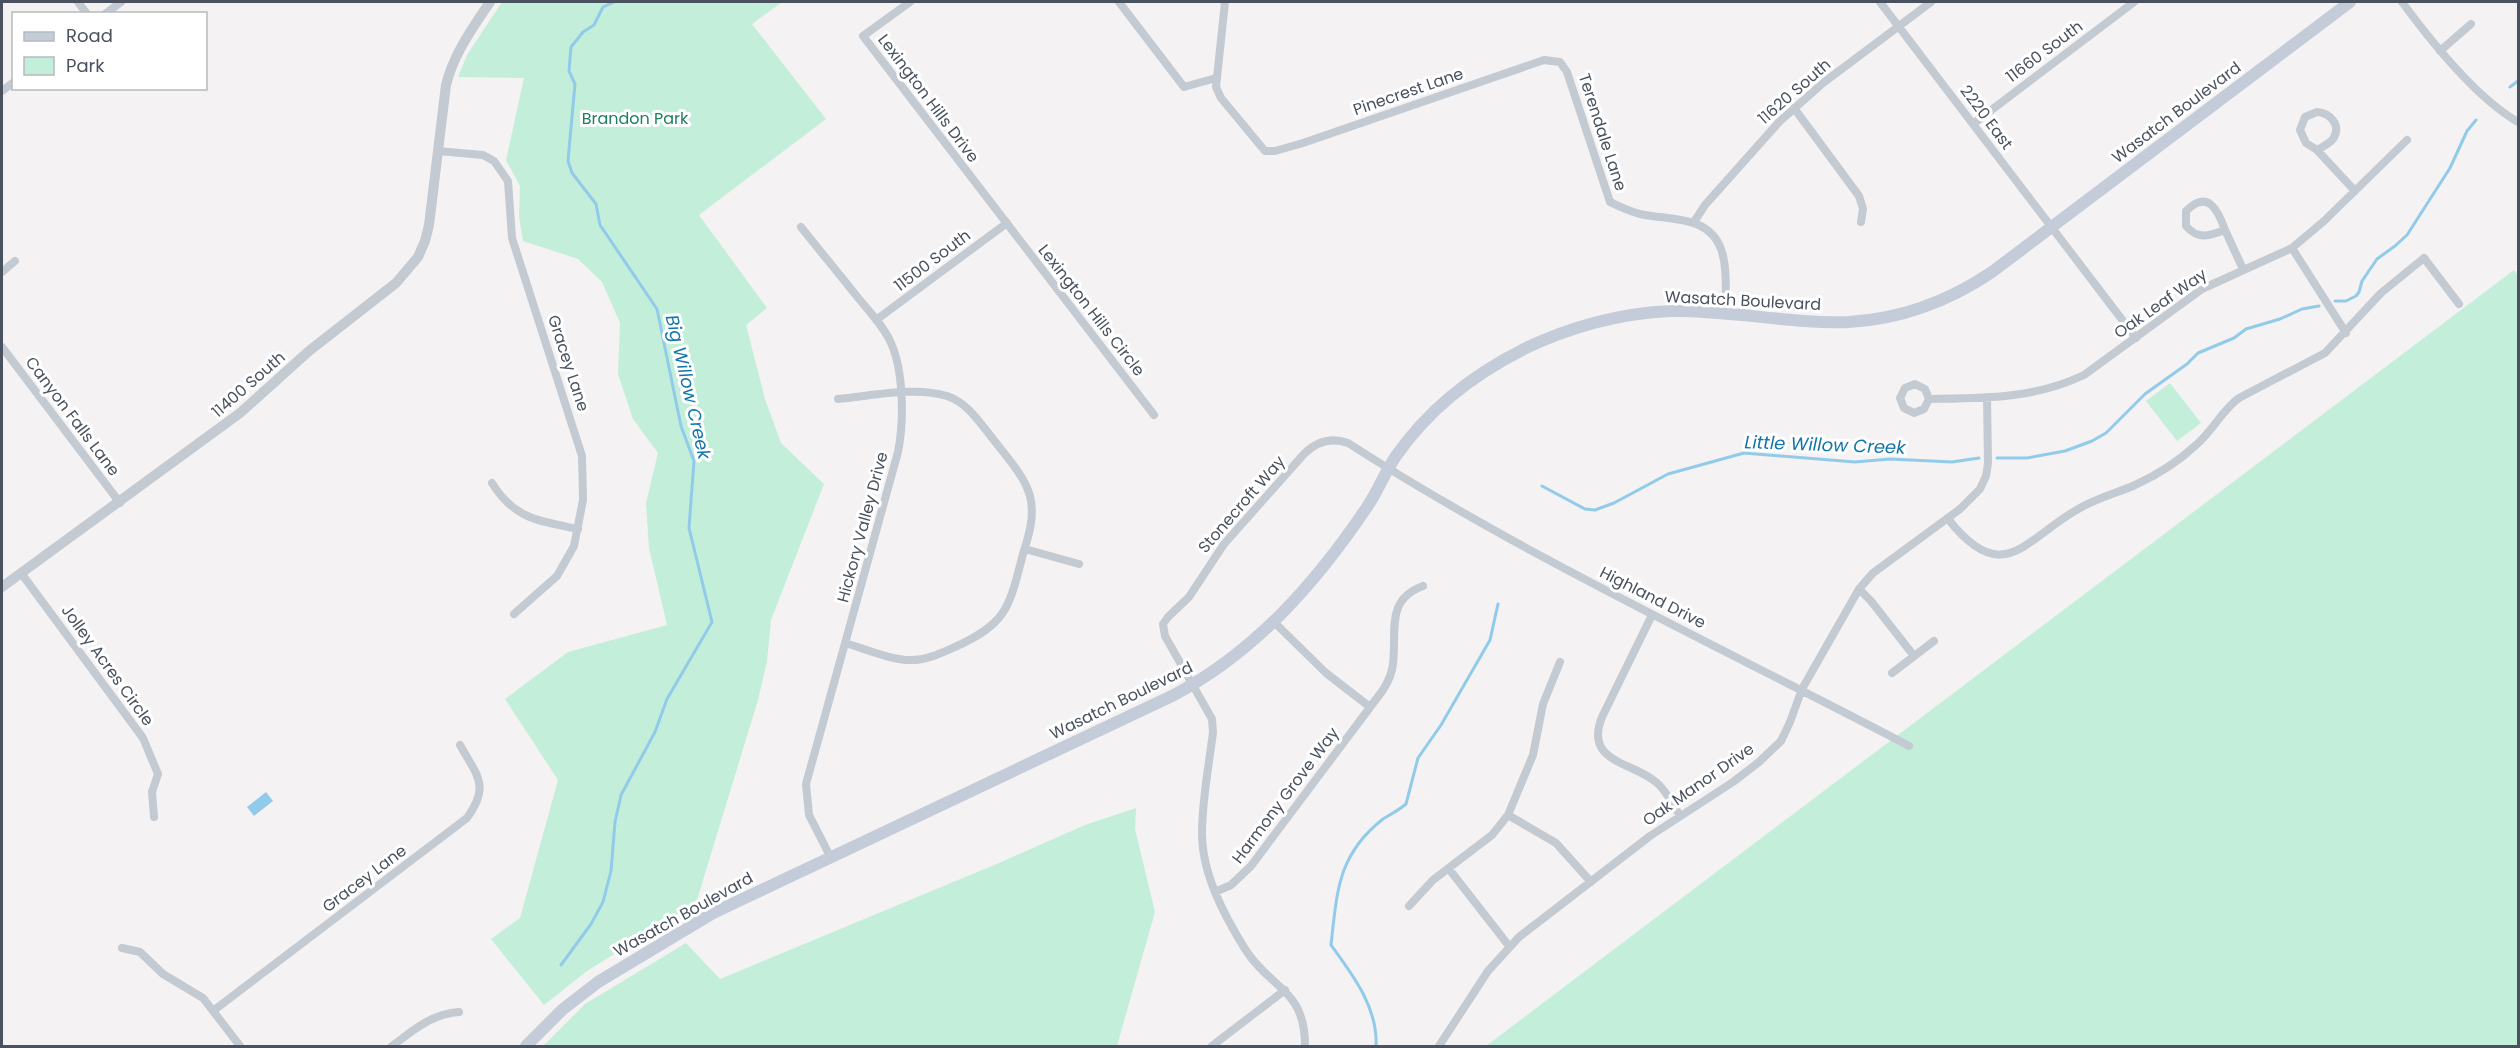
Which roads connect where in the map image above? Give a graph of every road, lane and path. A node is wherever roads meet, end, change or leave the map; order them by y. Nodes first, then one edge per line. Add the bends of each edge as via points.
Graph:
1 (121, 2) edge
2 (490, 2) edge
3 (910, 2) edge
4 (1119, 2) edge
5 (1225, 2) edge
6 (1880, 2) edge
7 (1931, 2) edge
8 (2134, 2) edge
9 (2350, 2) edge
10 (2402, 2) edge
11 (108, 12) edge
12 (2471, 24) dead end
13 (1899, 26) junction
14 (2440, 51) junction
15 (1560, 62) joint
16 (1216, 78) junction
17 (1794, 108) junction
18 (2518, 122) edge
19 (1973, 124) junction
20 (2407, 140) dead end
21 (2317, 150) junction
22 (438, 151) junction
23 (2355, 191) junction
24 (1694, 222) junction
25 (1861, 222) dead end
26 (1006, 223) junction
27 (801, 227) dead end
28 (2052, 227) junction
29 (2225, 230) junction
30 (2292, 248) junction
31 (15, 261) dead end
32 (2243, 269) junction
33 (2, 272) edge
34 (2459, 304) dead end
35 (1726, 314) junction
36 (876, 320) junction
37 (2346, 333) junction
38 (2136, 338) junction
39 (2, 347) edge
40 (900, 393) junction
41 (1987, 398) junction
42 (838, 399) dead end
43 (1929, 399) dead end
44 (1154, 415) dead end
45 (1388, 468) junction
46 (492, 483) dead end
47 (120, 502) junction
48 (1947, 519) junction
49 (578, 529) junction
50 (1025, 549) junction
51 (1079, 564) dead end
52 (21, 573) junction
53 (1423, 586) dead end
54 (2, 587) edge
55 (1859, 590) junction
56 (514, 614) dead end
57 (1652, 615) junction
58 (1275, 623) junction
59 (1934, 640) dead end
60 (845, 643) junction
61 (1914, 657) junction
62 (1560, 662) dead end
63 (1892, 673) dead end
64 (1194, 685) junction
65 (1802, 689) junction
66 (1370, 707) junction
67 (460, 745) dead end
68 (1909, 746) dead end
69 (1508, 815) junction
70 (1680, 816) junction
71 (154, 817) dead end
72 (830, 856) junction
73 (1449, 868) junction
74 (1591, 882) junction
75 (1215, 892) junction
76 (1409, 906) dead end
77 (1509, 946) junction
78 (122, 948) dead end
79 (1285, 990) junction
80 (213, 1011) junction
81 (459, 1012) dead end
82 (240, 1047) edge
83 (392, 1047) edge
84 (526, 1047) edge
85 (1212, 1047) edge
86 (1305, 1047) edge
87 (1439, 1047) edge

1 - 11 street
2 - 22 street, 11400 South via 450,69
3 - 26 street, Lexington Hills Drive via 863,36
4 - 16 street via 1184,87
5 - 16 street
6 - 13 street, 2220 East
7 - 13 street, 11620 South
8 - 19 street, 11660 South
9 - 28 main road, Wasatch Boulevard
10 - 14 street
12 - 14 street
13 - 17 street, 11620 South
13 - 19 street, 2220 East
14 - 18 street via 2497,107
15 - 16 street, Pinecrest Lane via 1544,60 1275,152 1265,151 1221,98
15 - 24 street, Terendale Lane via 1567,72 1610,202 1643,215
17 - 24 street, 11620 South via 1712,196
17 - 25 street via 1859,196
19 - 28 street, 2220 East
20 - 23 street, Oak Leaf Way
21 - 21 street via 2334,138 2336,130 2331,116 2317,112 2305,117 2300,130 2306,142
21 - 23 street
22 - 47 street, 11400 South via 425,242 408,270 240,413
22 - 49 street, Gracey Lane via 483,155 494,161 508,181 512,238 582,456 583,500
23 - 30 street, Oak Leaf Way
24 - 35 street via 1714,237 1721,248
26 - 36 street, 11500 South
26 - 44 street, Lexington Hills Circle
27 - 36 street, Hickory Valley Drive
28 - 35 main road, Wasatch Boulevard via 1976,283 1904,314 1848,322
28 - 38 street, 2220 East
29 - 29 street via 2215,207 2207,202 2199,202 2186,211 2186,226 2198,236
29 - 32 street
30 - 32 street, Oak Leaf Way
30 - 37 street
31 - 33 street
32 - 38 street, Oak Leaf Way via 2202,289
34 - 37 street via 2424,258 2381,293
35 - 45 main road, Wasatch Boulevard via 1670,311 1626,317 1583,326 1526,348 1481,374 1442,405 1408,440
36 - 40 street, Hickory Valley Drive via 891,342
37 - 48 street via 2313,361 2251,390 2229,405 2197,445 2173,463 2135,485 2081,507 2015,552 1998,555 1983,551 1970,544
38 - 41 street, Oak Leaf Way via 2063,385
39 - 47 street, Canyon Falls Lane
40 - 42 street
40 - 50 street via 949,397 974,416 1017,471 1030,495 1032,522
40 - 60 street, Hickory Valley Drive via 898,452
41 - 43 street, Oak Leaf Way
41 - 48 street, Oak Manor Drive via 1986,476 1971,500
45 - 57 street, Highland Drive via 1456,511
45 - 58 main road, Wasatch Boulevard via 1368,506
45 - 64 street, Stonecroft Way via 1339,440 1319,443 1304,454 1224,544 1189,597 1163,624 1165,636
46 - 49 street via 512,509
47 - 52 street, 11400 South
48 - 55 street, Oak Manor Drive via 1880,568
49 - 56 street, Gracey Lane via 557,576
50 - 51 street
50 - 60 street via 1006,609 999,620 976,637 938,654 911,660
52 - 54 street, 11400 South
52 - 71 street, Jolley Acres Circle via 143,738 158,774 152,792
53 - 66 street, Harmony Grove Way via 1403,596 1397,606 1393,666 1383,690
55 - 61 street
55 - 65 street, Oak Manor Drive
57 - 65 street, Highland Drive
57 - 70 street via 1597,735 1599,745 1609,757 1658,784
58 - 64 main road, Wasatch Boulevard
58 - 66 street via 1326,673
59 - 61 street
60 - 72 street, Hickory Valley Drive via 806,784 810,815
61 - 63 street
62 - 69 street via 1543,704 1533,755
64 - 72 main road, Wasatch Boulevard
64 - 75 street via 1213,725 1202,834
65 - 68 street, Highland Drive
65 - 70 street, Oak Manor Drive via 1780,741 1733,782
66 - 75 street, Harmony Grove Way via 1251,866 1231,885
67 - 80 street, Gracey Lane via 480,783 478,803 467,818
69 - 73 street via 1492,835
69 - 74 street via 1556,843
70 - 74 street, Oak Manor Drive
72 - 84 main road, Wasatch Boulevard via 721,908 615,971 572,1001
73 - 76 street
73 - 77 street
74 - 77 street, Oak Manor Drive
75 - 79 street via 1246,951
77 - 87 street, Oak Manor Drive via 1488,971
78 - 80 street via 140,952 163,974 203,998
79 - 85 street
79 - 86 street via 1302,1016
80 - 82 street
81 - 83 street via 429,1019

